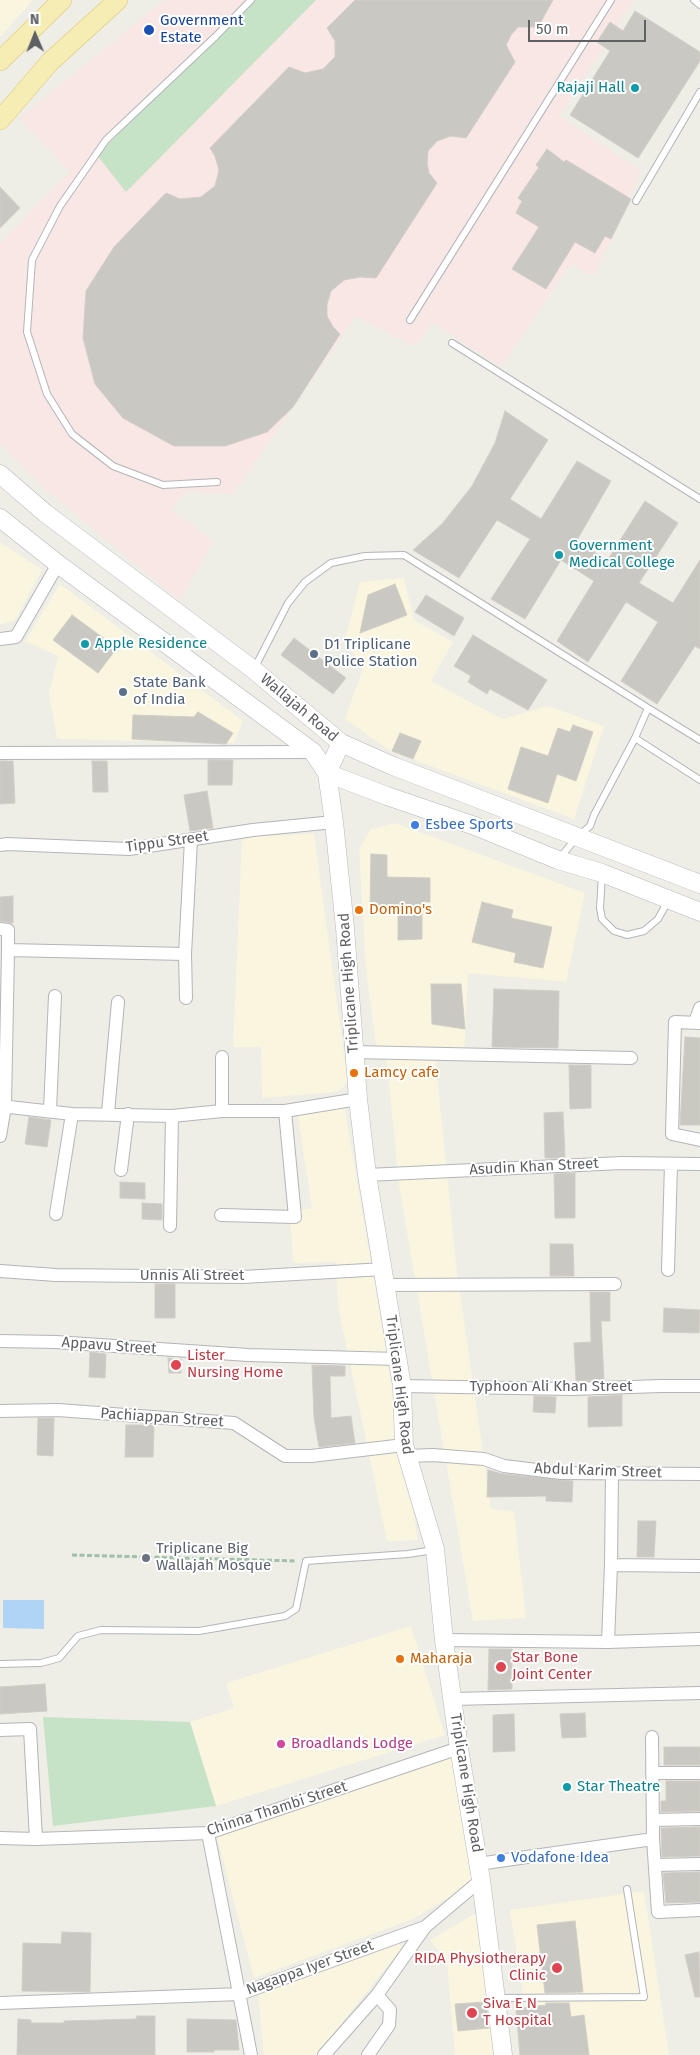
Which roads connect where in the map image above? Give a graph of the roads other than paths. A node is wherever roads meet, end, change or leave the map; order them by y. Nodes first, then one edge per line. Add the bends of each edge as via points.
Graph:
1 (62, 0) edge
2 (118, 0) edge
3 (251, 0) edge
4 (611, 0) edge
5 (694, 0) edge
6 (700, 4) edge
7 (0, 61) edge
8 (700, 92) edge
9 (0, 120) edge
10 (636, 201) dead end
11 (410, 320) dead end
12 (452, 342) dead end
13 (0, 474) edge
14 (217, 482) dead end
15 (700, 499) edge
16 (0, 518) edge
17 (58, 564) junction
18 (0, 639) edge
19 (254, 670) junction
20 (648, 708) junction
21 (635, 738) junction
22 (700, 740) edge
23 (341, 743) junction
24 (313, 752) junction
25 (0, 753) edge
26 (327, 773) junction
27 (700, 780) edge
28 (334, 822) junction
29 (577, 837) junction
30 (191, 840) junction
31 (0, 845) edge
32 (558, 860) junction
33 (602, 873) junction
34 (700, 884) edge
35 (669, 900) junction
36 (700, 912) edge
37 (0, 929) edge
38 (8, 950) junction
39 (186, 954) junction
40 (55, 996) dead end
41 (186, 998) dead end
42 (118, 1002) dead end
43 (700, 1008) edge
44 (698, 1023) edge
45 (354, 1052) junction
46 (2, 1054) edge
47 (222, 1057) dead end
48 (631, 1058) dead end
49 (358, 1099) junction
50 (3, 1106) edge
51 (50, 1110) junction
52 (285, 1110) junction
53 (222, 1111) junction
54 (108, 1113) junction
55 (72, 1114) junction
56 (128, 1114) junction
57 (172, 1116) junction
58 (0, 1136) edge
59 (700, 1140) edge
60 (671, 1164) junction
61 (700, 1164) edge
62 (121, 1170) dead end
63 (368, 1175) junction
64 (56, 1214) dead end
65 (221, 1215) dead end
66 (170, 1226) dead end
67 (668, 1270) dead end
68 (0, 1271) edge
69 (385, 1277) junction
70 (615, 1284) dead end
71 (0, 1341) edge
72 (398, 1359) junction
73 (402, 1386) junction
74 (700, 1386) edge
75 (0, 1410) edge
76 (406, 1450) junction
77 (612, 1473) junction
78 (700, 1474) edge
79 (435, 1550) junction
80 (612, 1565) junction
81 (700, 1566) edge
82 (700, 1639) edge
83 (444, 1640) junction
84 (608, 1642) junction
85 (0, 1664) edge
86 (700, 1693) edge
87 (453, 1699) junction
88 (0, 1730) edge
89 (652, 1737) dead end
90 (459, 1748) junction
91 (652, 1773) junction
92 (700, 1773) edge
93 (700, 1819) edge
94 (653, 1820) junction
95 (208, 1833) junction
96 (0, 1838) edge
97 (36, 1839) junction
98 (653, 1839) junction
99 (700, 1864) edge
100 (655, 1865) junction
101 (480, 1872) junction
102 (626, 1889) dead end
103 (700, 1910) edge
104 (425, 1927) junction
105 (240, 1994) junction
106 (377, 1995) junction
107 (496, 1998) junction
108 (0, 2003) edge
109 (251, 2055) edge
110 (324, 2055) edge
111 (368, 2055) edge
112 (503, 2055) edge

1 - 7 main road
2 - 9 main road via 50,62
3 - 14 lane via 106,140 60,206 32,260 27,332 47,394 72,434 113,466 163,485
4 - 11 lane
5 - 6 lane
8 - 10 lane
12 - 15 lane
13 - 19 main road, Wallajah Road via 45,513
16 - 17 main road, Wallajah Road
17 - 18 street via 16,637
17 - 24 main road, Wallajah Road
19 - 20 lane via 288,604 305,582 331,563 365,556 404,555
19 - 23 main road, Wallajah Road
20 - 21 lane
20 - 22 lane
21 - 27 lane
21 - 29 lane via 590,826
23 - 26 main road
23 - 29 main road, Wallajah Road
24 - 25 street
24 - 26 main road, Wallajah Road
26 - 28 main road, Triplicane High Road
26 - 32 main road via 475,826
28 - 30 street, Tippu Street
28 - 45 main road, Triplicane High Road
29 - 32 lane
29 - 34 main road, Wallajah Road
30 - 31 street, Tippu Street via 129,849
30 - 39 street
32 - 33 main road
33 - 35 main road
33 - 35 lane via 602,920 614,931 627,935 644,932 658,919
35 - 36 main road
37 - 38 street via 8,930
38 - 39 street
38 - 46 street
39 - 41 street
40 - 51 street
42 - 54 street
43 - 44 street
44 - 59 street via 675,1022 672,1134
45 - 48 street
45 - 49 main road, Triplicane High Road
46 - 50 street
47 - 53 street
49 - 52 street
49 - 63 main road, Triplicane High Road
50 - 51 street
50 - 58 street
51 - 55 street
52 - 53 street
52 - 65 street via 295,1217
53 - 57 street
54 - 55 street
54 - 56 street
55 - 64 street
56 - 57 street
56 - 62 street
57 - 66 street
60 - 61 street, Asudin Khan Street
60 - 63 street, Asudin Khan Street via 622,1163
60 - 67 street
63 - 69 main road, Triplicane High Road
68 - 69 street, Unnis Ali Street via 56,1275
69 - 70 street, Unnis Ali Street
69 - 72 main road, Triplicane High Road
71 - 72 street, Appavu Street via 248,1355
72 - 73 main road, Triplicane High Road
73 - 74 street, Typhoon Ali Khan Street via 572,1389
73 - 76 main road, Triplicane High Road
75 - 76 street, Pachiappan Street via 58,1410 234,1423 285,1456
76 - 77 street, Abdul Karim Street via 484,1459 504,1466 561,1473
76 - 79 main road, Triplicane High Road
77 - 78 street, Abdul Karim Street
77 - 80 street
79 - 83 main road, Triplicane High Road
79 - 85 lane via 306,1561 296,1609 285,1616 199,1631 101,1630 78,1636 59,1658 41,1663
80 - 81 street
80 - 84 street
82 - 84 street
83 - 84 street
83 - 87 main road, Triplicane High Road
86 - 87 street
87 - 90 main road, Triplicane High Road
88 - 97 street via 30,1729
89 - 91 street
90 - 95 street, Chinna Thambi Street
90 - 101 main road, Triplicane High Road
91 - 92 street
91 - 94 street
93 - 94 street
94 - 98 street
95 - 97 street, Chinna Thambi Street
95 - 105 street
96 - 97 street, Chinna Thambi Street
98 - 100 street
98 - 101 street
99 - 100 street
100 - 103 street via 658,1912
101 - 104 street, Nagappa Iyer Street
101 - 107 main road, Triplicane High Road
102 - 107 lane via 644,1997
104 - 105 street, Nagappa Iyer Street
104 - 106 street
105 - 108 street, Nagappa Iyer Street
105 - 109 street
106 - 110 street
106 - 111 street via 390,2010 389,2025
107 - 112 main road, Triplicane High Road

